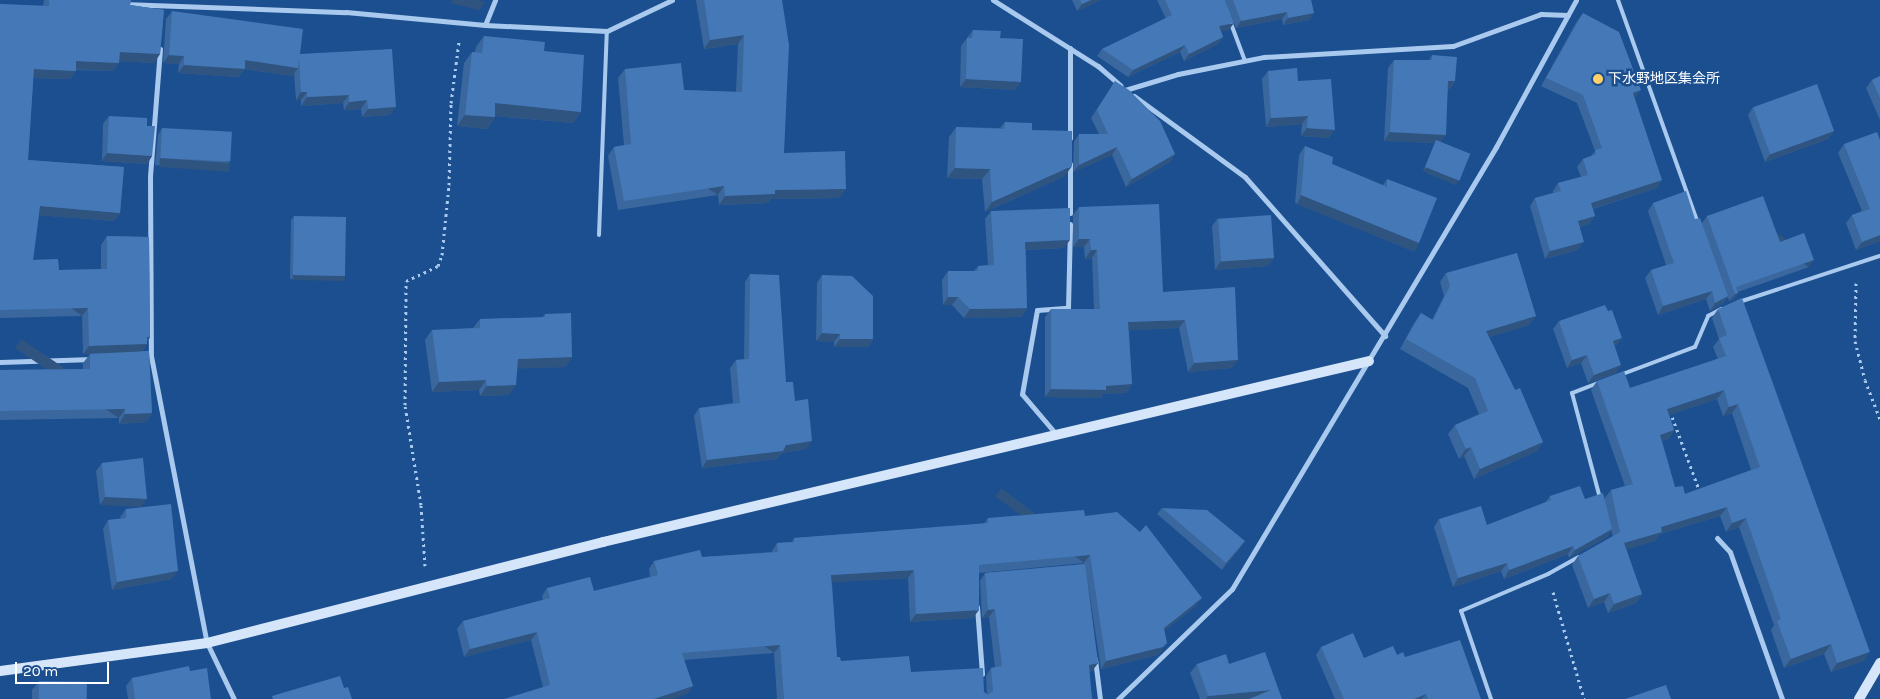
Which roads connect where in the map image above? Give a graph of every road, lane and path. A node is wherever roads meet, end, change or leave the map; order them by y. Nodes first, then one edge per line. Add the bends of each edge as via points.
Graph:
1 (495, 0) edge
2 (672, 0) edge
3 (993, 0) edge
4 (1576, 0) edge
5 (1618, 0) edge
6 (118, 3) edge
7 (163, 7) junction
8 (1568, 15) junction
9 (162, 16) edge
10 (1228, 16) edge
11 (462, 24) junction
12 (485, 25) junction
13 (607, 31) junction
14 (160, 46) edge
15 (1070, 48) junction
16 (1245, 61) junction
17 (1125, 90) junction
18 (1070, 145) edge
19 (1070, 155) edge
20 (1701, 232) edge
21 (599, 234) dead end
22 (1880, 256) edge
23 (1857, 265) junction
24 (1736, 303) edge
25 (1728, 306) edge
26 (1385, 336) junction
27 (151, 356) junction
28 (141, 357) edge
29 (104, 358) edge
30 (1369, 361) junction
31 (0, 362) edge
32 (1617, 376) edge
33 (1608, 380) edge
34 (1669, 409) edge
35 (1880, 419) edge
36 (1056, 434) junction
37 (1704, 501) edge
38 (1601, 503) edge
39 (1717, 538) dead end
40 (1587, 552) edge
41 (1548, 574) junction
42 (426, 589) junction
43 (977, 596) edge
44 (207, 643) junction
45 (1094, 652) edge
46 (1880, 663) edge
47 (0, 671) edge
48 (982, 680) edge
49 (234, 699) edge
50 (1100, 699) edge
51 (1118, 699) edge
52 (1491, 699) edge
53 (1584, 699) edge
54 (1782, 699) edge
55 (1859, 699) edge

1 - 12 street
2 - 13 street
3 - 15 street
4 - 8 street
5 - 20 lane
6 - 7 street
7 - 9 street
7 - 11 street via 346,12
8 - 16 street via 1541,14 1453,46 1264,57
8 - 26 street via 1496,147
10 - 16 lane
11 - 12 street
11 - 42 path via 451,102 449,185 442,255 438,266 406,281 406,405 421,505
12 - 13 street
13 - 21 lane
14 - 27 street via 150,177
15 - 17 street
15 - 18 street
16 - 17 street via 1178,74
17 - 26 street via 1245,177
19 - 36 street via 1068,308 1038,310 1022,394
22 - 23 lane
23 - 24 lane
23 - 35 path via 1856,341 1865,380
25 - 32 lane via 1708,316 1695,347
26 - 30 street
27 - 28 street
27 - 44 street
29 - 31 street
30 - 36 street
30 - 51 street via 1232,589
33 - 38 lane via 1572,393
34 - 37 path
36 - 42 street via 603,542
39 - 54 street via 1730,552
40 - 41 lane
41 - 52 lane via 1461,611
41 - 53 path
42 - 44 street
43 - 48 street
44 - 47 street
44 - 49 street
45 - 50 street
46 - 55 street

